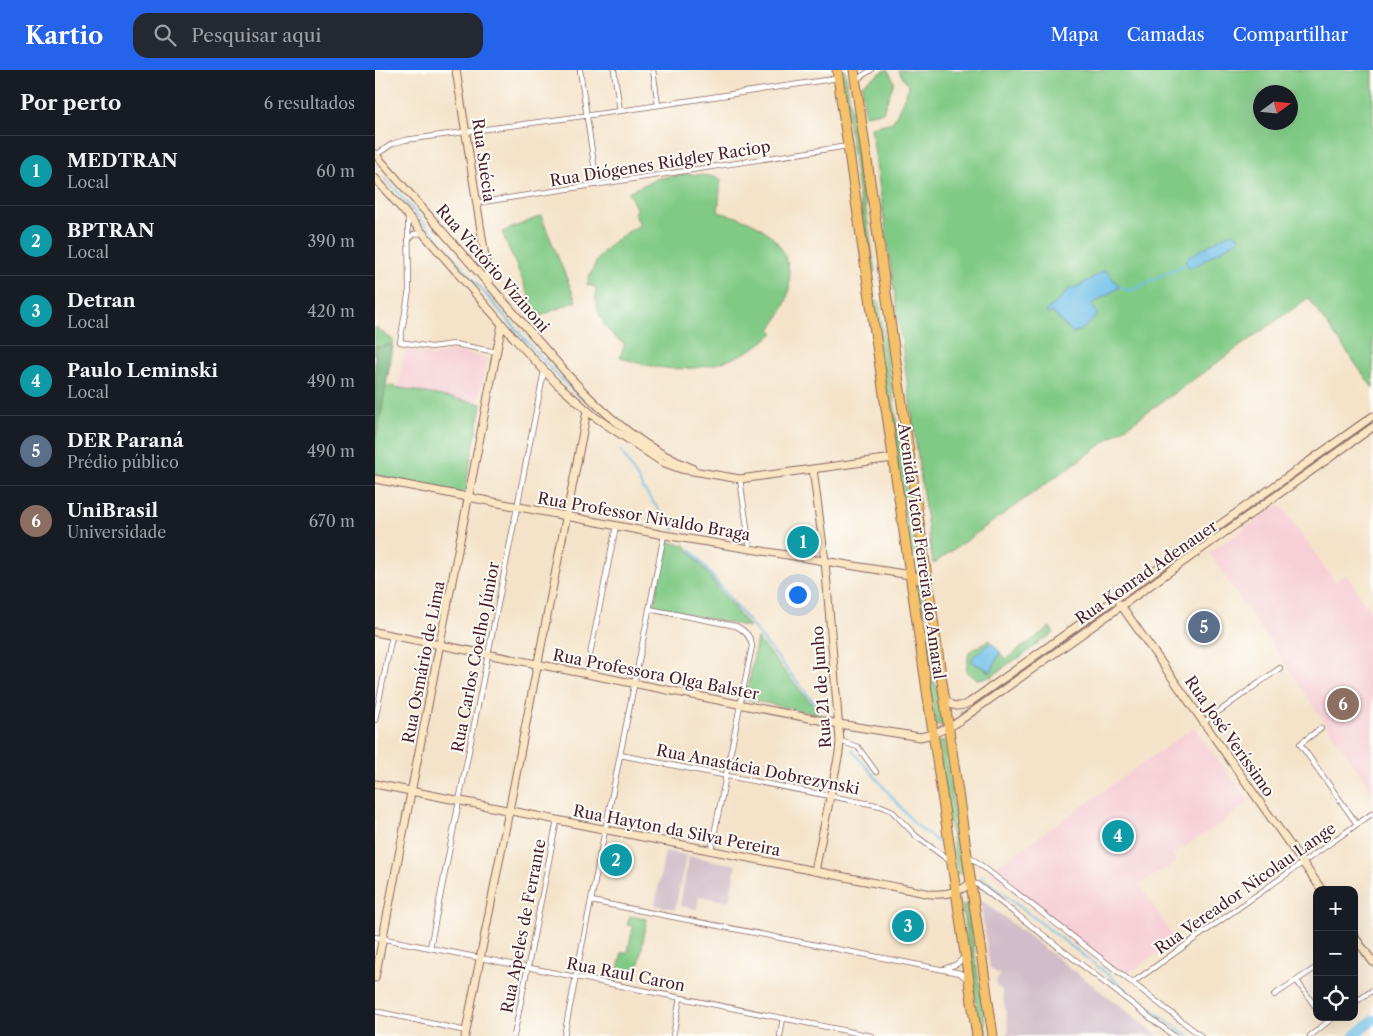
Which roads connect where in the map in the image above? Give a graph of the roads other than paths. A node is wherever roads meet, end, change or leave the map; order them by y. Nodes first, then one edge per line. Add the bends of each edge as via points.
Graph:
1 (456, 70) edge
2 (580, 70) edge
3 (614, 70) edge
4 (653, 70) edge
5 (854, 70) edge
6 (871, 70) edge
7 (838, 74) edge
8 (855, 80) junction
9 (658, 105) junction
10 (620, 111) junction
11 (587, 115) junction
12 (466, 131) junction
13 (848, 146) junction
14 (375, 155) edge
15 (375, 178) edge
16 (597, 185) junction
17 (476, 203) junction
18 (408, 216) junction
19 (423, 232) junction
20 (408, 241) junction
21 (484, 254) junction
22 (473, 264) junction
23 (884, 274) junction
24 (867, 276) junction
25 (489, 284) junction
26 (887, 295) junction
27 (870, 297) junction
28 (502, 324) junction
29 (514, 338) junction
30 (497, 352) junction
31 (544, 371) junction
32 (587, 411) junction
33 (1373, 416) edge
34 (1373, 427) edge
35 (893, 458) junction
36 (813, 470) junction
37 (707, 473) junction
38 (740, 479) junction
39 (375, 480) edge
40 (469, 498) junction
41 (517, 507) junction
42 (567, 516) junction
43 (616, 526) junction
44 (664, 534) junction
45 (750, 548) junction
46 (825, 561) junction
47 (910, 574) junction
48 (929, 592) junction
49 (1116, 599) junction
50 (1121, 606) junction
51 (649, 609) junction
52 (375, 632) edge
53 (392, 636) junction
54 (440, 645) junction
55 (488, 655) junction
56 (538, 664) junction
57 (1280, 668) dead end
58 (587, 674) junction
59 (635, 684) junction
60 (945, 697) junction
61 (740, 705) junction
62 (375, 720) edge
63 (1204, 722) junction
64 (839, 724) junction
65 (950, 727) junction
66 (1321, 728) dead end
67 (933, 734) junction
68 (840, 741) junction
69 (621, 755) junction
70 (876, 772) dead end
71 (726, 775) junction
72 (375, 784) edge
73 (411, 792) junction
74 (831, 796) junction
75 (459, 801) junction
76 (509, 811) junction
77 (1373, 813) edge
78 (557, 820) junction
79 (1357, 824) junction
80 (605, 830) junction
81 (711, 850) junction
82 (967, 855) junction
83 (952, 862) junction
84 (1303, 863) junction
85 (815, 871) junction
86 (971, 883) junction
87 (1319, 886) edge
88 (956, 891) junction
89 (591, 901) junction
90 (379, 938) edge
91 (1358, 944) edge
92 (430, 948) junction
93 (965, 956) junction
94 (480, 958) junction
95 (1373, 962) edge
96 (528, 968) junction
97 (942, 970) junction
98 (1313, 970) edge
99 (576, 977) junction
100 (375, 978) edge
101 (969, 981) junction
102 (1297, 981) junction
103 (1132, 983) junction
104 (1373, 990) edge
105 (1274, 996) dead end
106 (680, 998) junction
107 (1358, 1000) edge
108 (1313, 1003) edge
109 (375, 1011) edge
110 (783, 1018) junction
111 (1329, 1021) edge
112 (1326, 1023) joint
113 (465, 1034) edge
114 (514, 1036) edge
115 (564, 1036) edge
116 (673, 1036) edge
117 (780, 1036) edge
118 (872, 1036) edge
119 (977, 1036) edge
120 (993, 1036) edge
121 (1174, 1036) edge
122 (1201, 1036) edge
123 (1310, 1036) edge

1 - 12 street, Rua Suécia
2 - 11 street
3 - 10 street
4 - 9 street
5 - 8 highway, Avenida Victor Ferreira do Amaral
6 - 8 street
7 - 9 street
7 - 13 highway, Avenida Victor Ferreira do Amaral
8 - 23 highway, Avenida Victor Ferreira do Amaral
9 - 10 street
10 - 11 street
11 - 12 street
11 - 16 street
12 - 14 street via 400,141
12 - 17 street, Rua Suécia
13 - 16 street, Rua Diógenes Ridgley Raciop
13 - 24 highway, Avenida Victor Ferreira do Amaral
14 - 22 street, Rua Victório Vizinoni
15 - 18 street, Rua Victório Vizinoni
16 - 17 street, Rua Diógenes Ridgley Raciop
17 - 21 street, Rua Suécia
18 - 19 street, Rua Victório Vizinoni
18 - 20 street
19 - 20 street via 414,234
19 - 28 street, Rua Victório Vizinoni
20 - 30 street via 409,290 400,342 431,347 454,344
21 - 22 street via 479,263
21 - 25 street, Rua Suécia
22 - 25 street, Rua Victório Vizinoni
23 - 24 highway via 877,280
23 - 26 highway, Avenida Victor Ferreira do Amaral
24 - 27 highway, Avenida Victor Ferreira do Amaral
25 - 37 street, Rua Victório Vizinoni via 589,398 614,421 661,454
26 - 27 highway via 877,291
26 - 48 highway, Avenida Victor Ferreira do Amaral
27 - 35 highway, Avenida Victor Ferreira do Amaral
28 - 29 street, Rua Victório Vizinoni
28 - 30 street, Rua Osmário de Lima
29 - 30 street via 502,344
29 - 31 street, Rua Victório Vizinoni
30 - 40 street, Rua Osmário de Lima
31 - 32 street, Rua Victório Vizinoni
31 - 41 street, Rua Carlos Coelho Júnior
32 - 37 street, Rua Victório Vizinoni via 662,462
32 - 42 street
33 - 49 street, Rua Konrad Adenauer
34 - 50 street, Rua Konrad Adenauer
35 - 36 street
35 - 47 highway, Avenida Victor Ferreira do Amaral
36 - 38 street
36 - 46 street, Rua 21 de Junho
37 - 38 street
38 - 45 street
39 - 40 street, Rua Professor Nivaldo Braga
40 - 41 street, Rua Professor Nivaldo Braga
40 - 54 street, Rua Osmário de Lima
41 - 42 street, Rua Professor Nivaldo Braga
41 - 55 street, Rua Carlos Coelho Júnior
42 - 43 street, Rua Professor Nivaldo Braga
42 - 56 street
43 - 44 street, Rua Professor Nivaldo Braga
43 - 58 street
44 - 45 street, Rua Professor Nivaldo Braga
44 - 51 street
45 - 46 street, Rua Professor Nivaldo Braga
46 - 47 street, Rua Professor Nivaldo Braga
46 - 64 street, Rua 21 de Junho
47 - 48 highway via 923,581
47 - 67 highway, Avenida Victor Ferreira do Amaral
48 - 60 highway, Avenida Victor Ferreira do Amaral
49 - 50 street, Rua José Veríssimo
49 - 60 street, Rua Konrad Adenauer via 970,702 954,706
50 - 63 street, Rua José Veríssimo
50 - 65 street, Rua Konrad Adenauer
51 - 59 street
51 - 61 street via 739,627 752,646
52 - 53 street, Rua Professora Olga Balster
53 - 54 street, Rua Professora Olga Balster
53 - 62 street
54 - 55 street, Rua Professora Olga Balster
54 - 73 street, Rua Osmário de Lima
55 - 56 street, Rua Professora Olga Balster
55 - 75 street, Rua Carlos Coelho Júnior
56 - 58 street, Rua Professora Olga Balster
56 - 76 street
57 - 63 street
58 - 59 street, Rua Professora Olga Balster
59 - 61 street, Rua Professora Olga Balster
59 - 69 street
60 - 65 highway, Avenida Victor Ferreira do Amaral
61 - 64 street, Rua Professora Olga Balster
61 - 71 street
63 - 84 street, Rua José Veríssimo
64 - 67 street, Rua Professora Olga Balster via 920,737
64 - 68 street, Rua 21 de Junho
65 - 67 street, Rua Konrad Adenauer
65 - 82 highway, Avenida Victor Ferreira do Amaral
66 - 79 street via 1300,744
67 - 83 highway, Avenida Victor Ferreira do Amaral
68 - 70 street via 857,747
68 - 74 street, Rua 21 de Junho
69 - 71 street, Rua Anastácia Dobrezynski
69 - 80 street
71 - 74 street, Rua Anastácia Dobrezynski
71 - 81 street
72 - 73 street, Rua Hayton da Silva Pereira
73 - 75 street, Rua Hayton da Silva Pereira
73 - 90 street, Rua Osmário de Lima
74 - 83 street, Rua Anastácia Dobrezynski via 891,810 916,836
74 - 85 street, Rua 21 de Junho
75 - 76 street, Rua Hayton da Silva Pereira
75 - 92 street, Rua Carlos Coelho Júnior
76 - 78 street, Rua Hayton da Silva Pereira
76 - 94 street
77 - 79 street, Rua Vereador Nicolau Lange
78 - 80 street, Rua Hayton da Silva Pereira
78 - 96 street, Rua Apeles de Ferrante
79 - 84 street, Rua Vereador Nicolau Lange
80 - 81 street, Rua Hayton da Silva Pereira
80 - 89 street
81 - 85 street, Rua Hayton da Silva Pereira
82 - 86 highway, Avenida Victor Ferreira do Amaral
82 - 103 street
83 - 88 highway, Avenida Victor Ferreira do Amaral
84 - 87 street, Rua José Veríssimo
84 - 103 street, Rua Vereador Nicolau Lange
85 - 88 street, Rua Hayton da Silva Pereira via 931,894
86 - 88 street, Rua Hayton da Silva Pereira
86 - 120 highway, Avenida Victor Ferreira do Amaral
86 - 121 street via 977,884
88 - 93 highway, Avenida Victor Ferreira do Amaral
89 - 97 street
89 - 99 street
90 - 92 street, Rua Raul Caron
90 - 100 street, Rua Osmário de Lima
91 - 95 street
92 - 94 street, Rua Raul Caron
93 - 97 street via 957,964
93 - 101 highway, Avenida Victor Ferreira do Amaral
94 - 96 street, Rua Raul Caron
94 - 113 street
96 - 99 street, Rua Raul Caron
96 - 114 street, Rua Apeles de Ferrante
97 - 101 street via 960,973
98 - 102 street
99 - 106 street, Rua Raul Caron
99 - 115 street
101 - 119 highway, Avenida Victor Ferreira do Amaral
102 - 105 street
102 - 108 street
103 - 122 street
104 - 107 street
106 - 110 street, Rua Raul Caron
106 - 116 street
109 - 113 street
110 - 117 street
110 - 118 street, Rua Raul Caron
111 - 112 street
112 - 123 street

